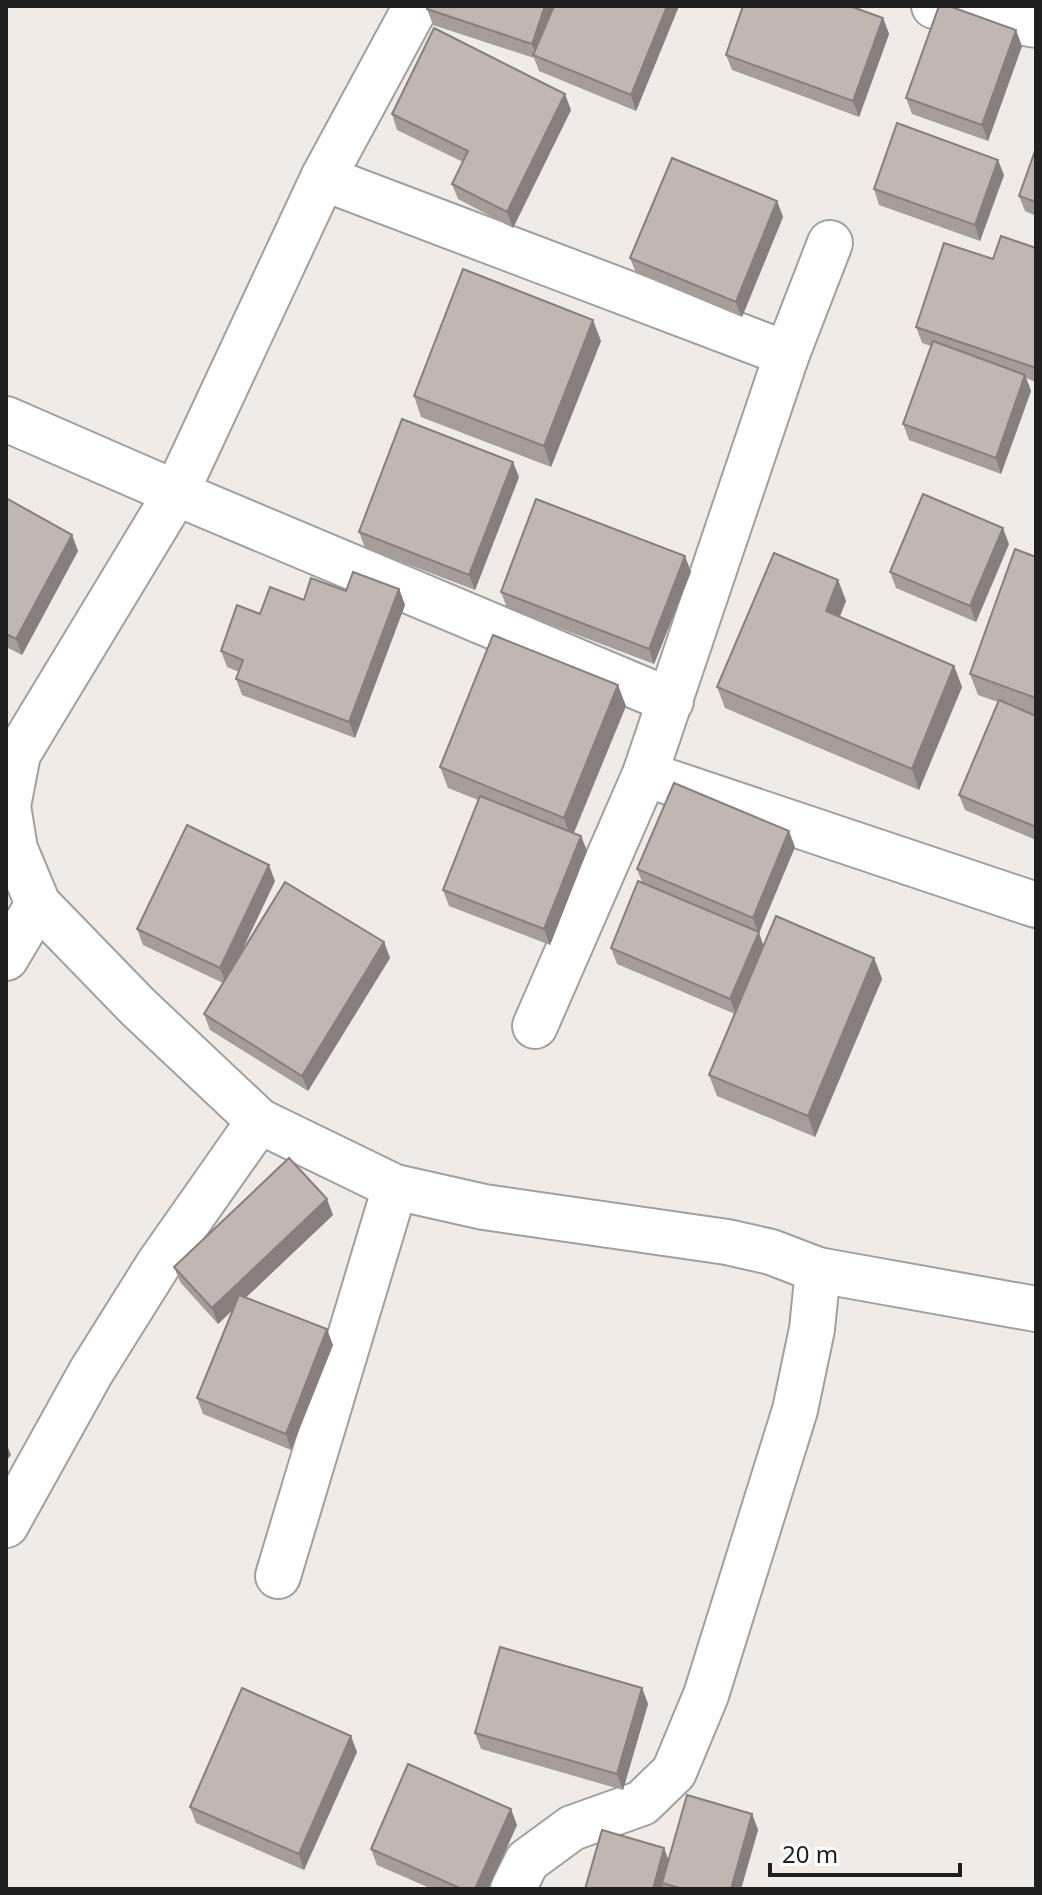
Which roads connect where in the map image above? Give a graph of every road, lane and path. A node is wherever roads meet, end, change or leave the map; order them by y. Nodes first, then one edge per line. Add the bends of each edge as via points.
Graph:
1 (416, 6) edge
2 (934, 6) edge
3 (1036, 25) edge
4 (323, 178) junction
5 (830, 243) dead end
6 (787, 354) junction
7 (6, 419) edge
8 (176, 493) junction
9 (671, 701) junction
10 (645, 774) junction
11 (38, 904) junction
12 (1036, 905) edge
13 (6, 958) edge
14 (535, 1026) dead end
15 (259, 1121) junction
16 (395, 1187) junction
17 (818, 1270) junction
18 (1036, 1309) edge
19 (6, 1525) edge
20 (278, 1576) dead end
21 (513, 1889) edge

1 - 4 street
2 - 3 street
4 - 6 street
4 - 8 street
5 - 6 street
6 - 9 street
7 - 8 street
8 - 9 street
8 - 11 street via 18,754 8,806 15,849
9 - 10 street
10 - 12 street
10 - 14 street
11 - 13 street
11 - 15 street
15 - 16 street
15 - 19 street via 158,1265
16 - 17 street via 484,1207 727,1242
16 - 20 street
17 - 18 street
17 - 21 street via 795,1410 706,1695 674,1772 642,1803 572,1828 527,1861

